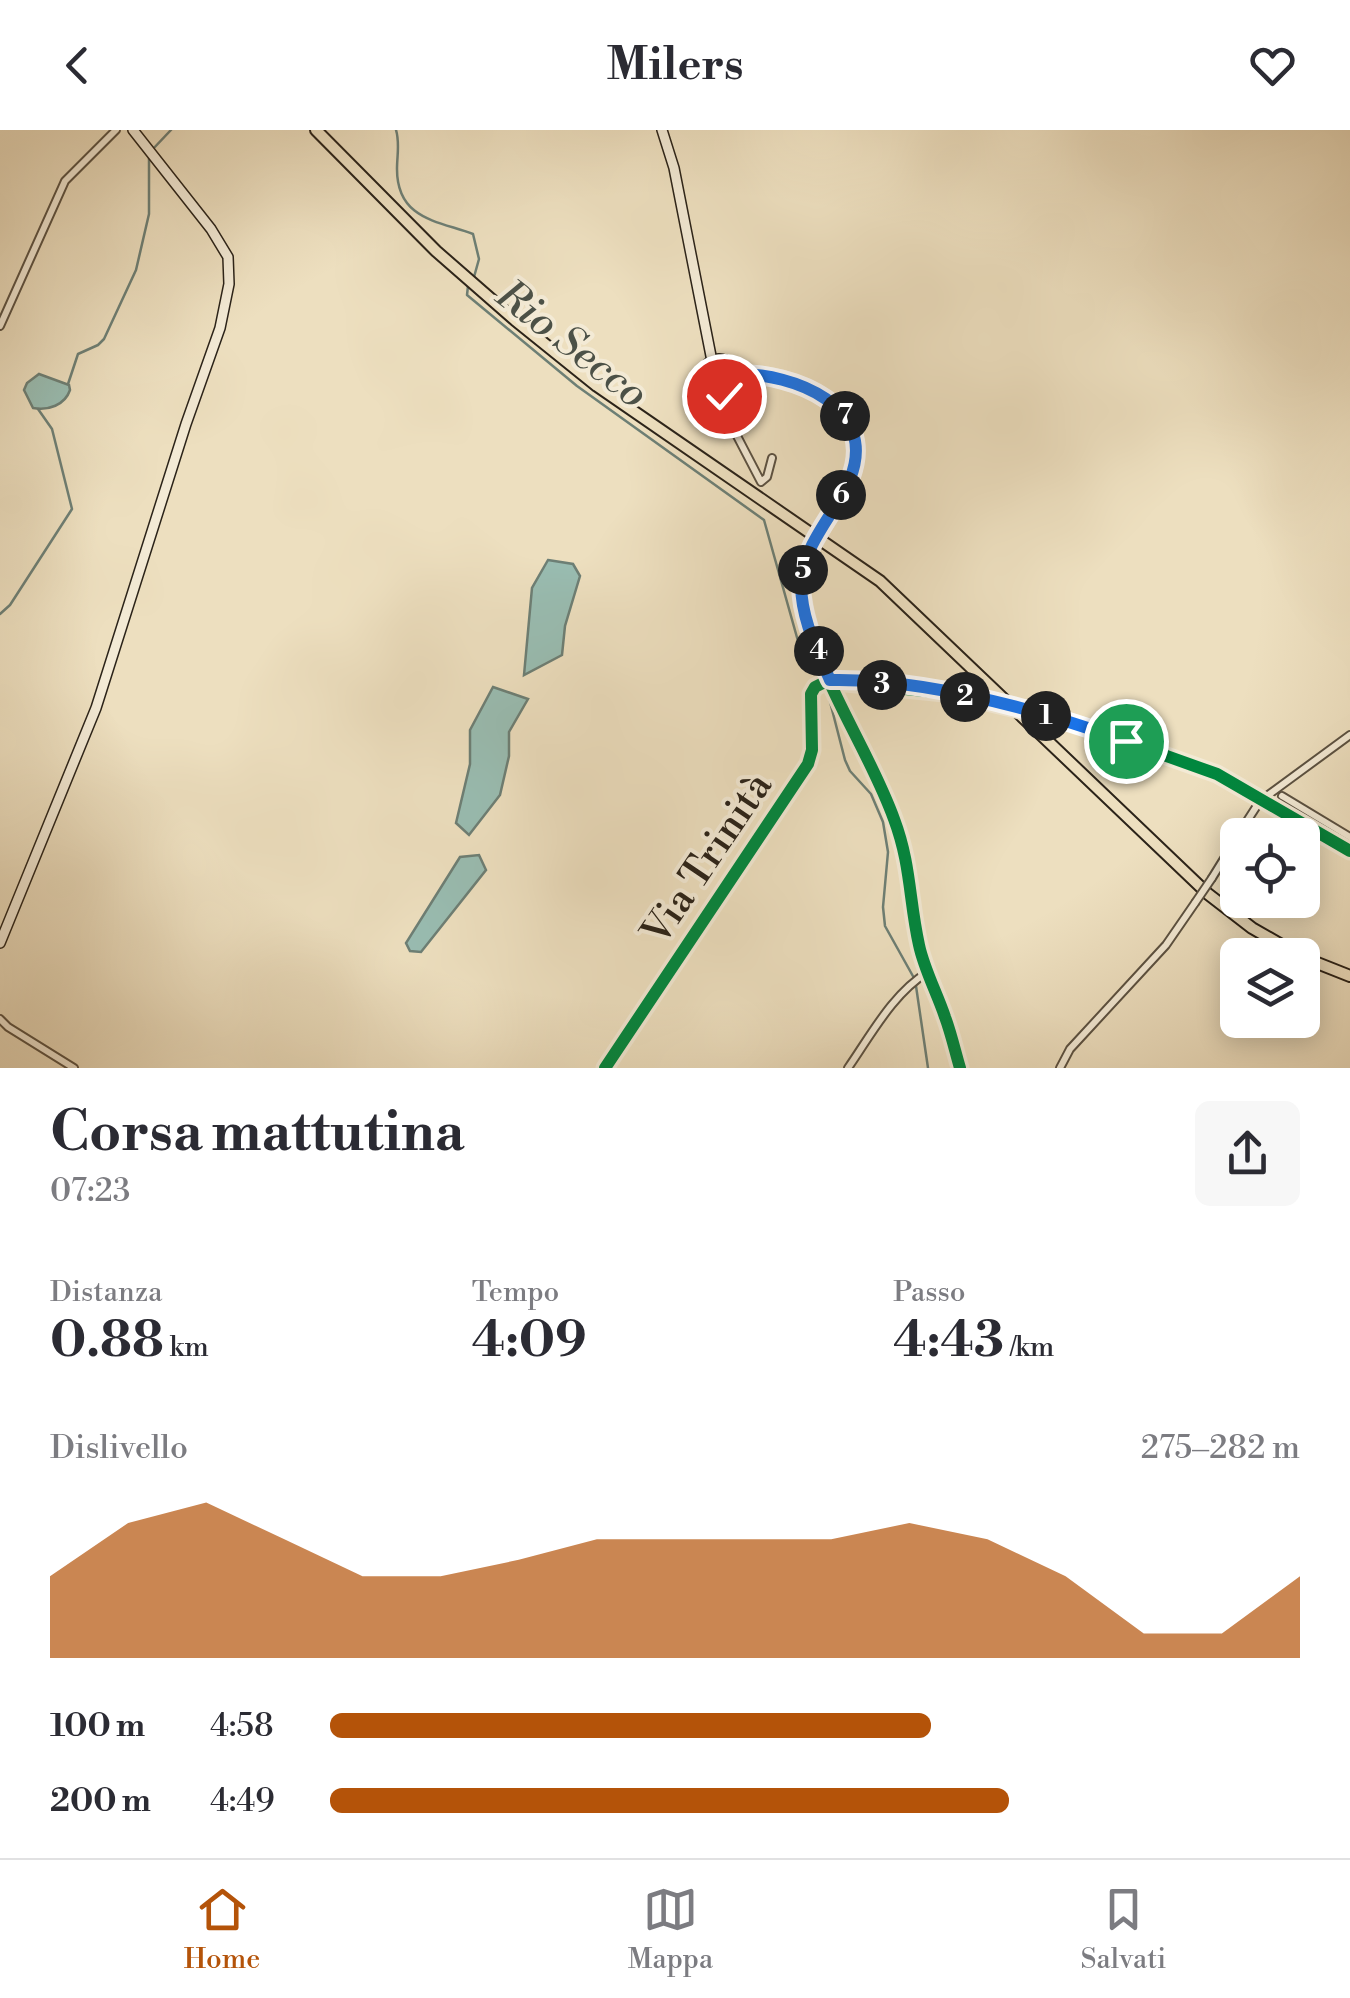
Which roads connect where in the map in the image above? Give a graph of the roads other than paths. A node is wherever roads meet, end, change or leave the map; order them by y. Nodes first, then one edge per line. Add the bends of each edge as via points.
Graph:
1 (116, 130) edge
2 (133, 130) edge
3 (316, 130) edge
4 (662, 130) edge
5 (0, 326) edge
6 (712, 361) junction
7 (736, 374) junction
8 (722, 391) junction
9 (772, 458) dead end
10 (828, 681) junction
11 (1350, 735) edge
12 (1282, 796) dead end
13 (1262, 799) junction
14 (1250, 818) edge
15 (1328, 826) junction
16 (1322, 837) junction
17 (1350, 837) edge
18 (1350, 851) edge
19 (1220, 865) edge
20 (1270, 938) edge
21 (0, 943) edge
22 (1320, 964) edge
23 (928, 972) junction
24 (1350, 976) edge
25 (0, 1019) edge
26 (74, 1068) edge
27 (605, 1068) edge
28 (848, 1068) edge
29 (960, 1068) edge
30 (1060, 1068) edge

1 - 5 street via 65,181
2 - 21 street via 228,256 226,299 96,708
3 - 20 main road via 436,250 597,386 880,581 1208,894
4 - 6 street
6 - 7 street via 728,361
6 - 8 street via 703,378
7 - 8 street
7 - 10 street, bridge via 810,389 833,403 855,441 850,479 803,569 802,593
8 - 9 street via 761,482
10 - 13 street, bridge via 925,690 1038,714 1217,774
10 - 23 street via 907,854
10 - 27 street, Via Trinità via 810,702 808,764
11 - 13 street
12 - 15 street
13 - 14 street
13 - 16 street
15 - 16 street
15 - 17 street
16 - 18 street
19 - 30 street, bridge via 1166,945
22 - 24 main road
23 - 28 street via 882,1018
23 - 29 street
25 - 26 street

